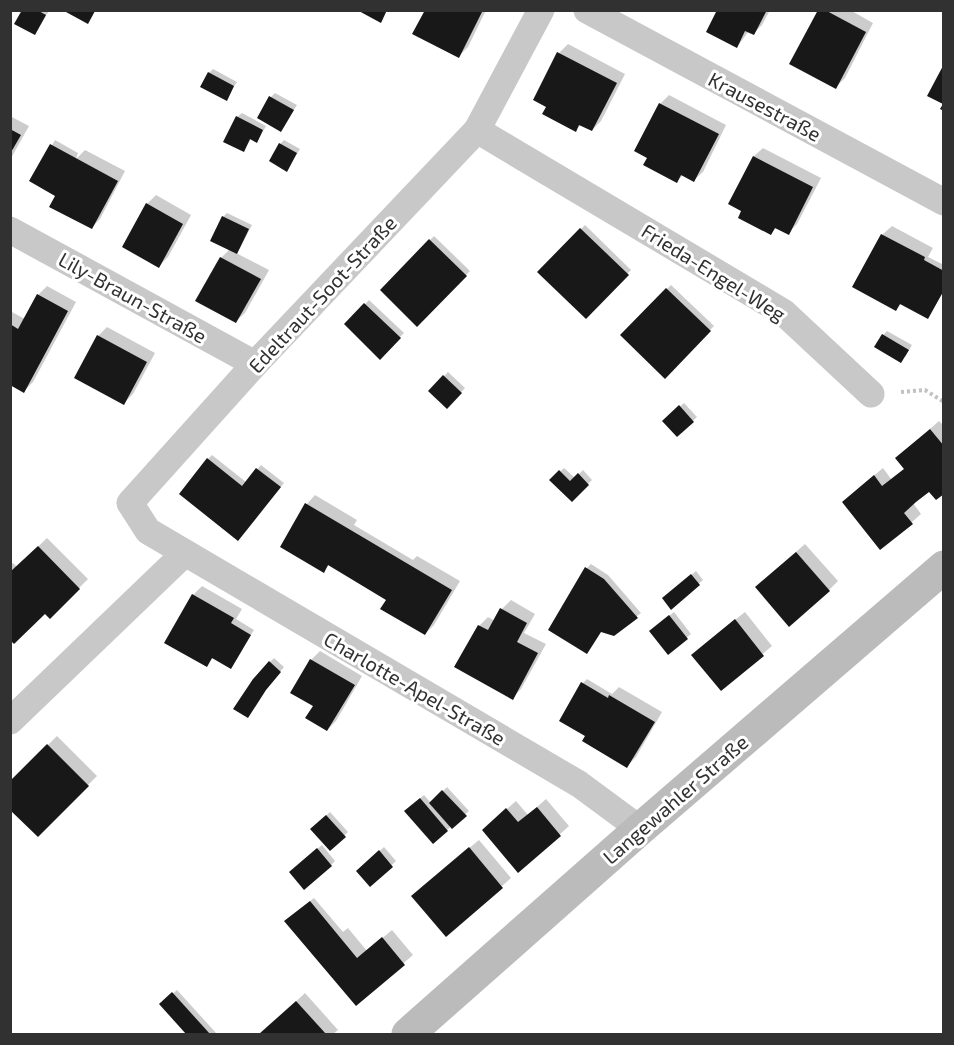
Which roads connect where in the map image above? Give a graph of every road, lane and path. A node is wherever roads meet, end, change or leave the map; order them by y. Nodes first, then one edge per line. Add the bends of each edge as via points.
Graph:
1 (541, 10) edge
2 (586, 10) edge
3 (477, 130) junction
4 (944, 202) edge
5 (10, 230) edge
6 (255, 364) junction
7 (871, 394) joint
8 (944, 402) edge
9 (185, 553) junction
10 (944, 567) edge
11 (10, 721) edge
12 (640, 829) junction
13 (408, 1035) edge

1 - 3 street, Edeltraut-Soot-Straße
2 - 4 street, Krausestraße
3 - 6 street, Edeltraut-Soot-Straße
3 - 7 street, Frieda-Engel-Weg via 783,312
5 - 6 street, Lily-Braun-Straße
6 - 9 street, Edeltraut-Soot-Straße via 130,503 148,531
7 - 8 path via 925,390
9 - 11 street
9 - 12 street, Charlotte-Apel-Straße via 579,784
10 - 12 street, Langewahler Straße
12 - 13 street, Langewahler Straße

